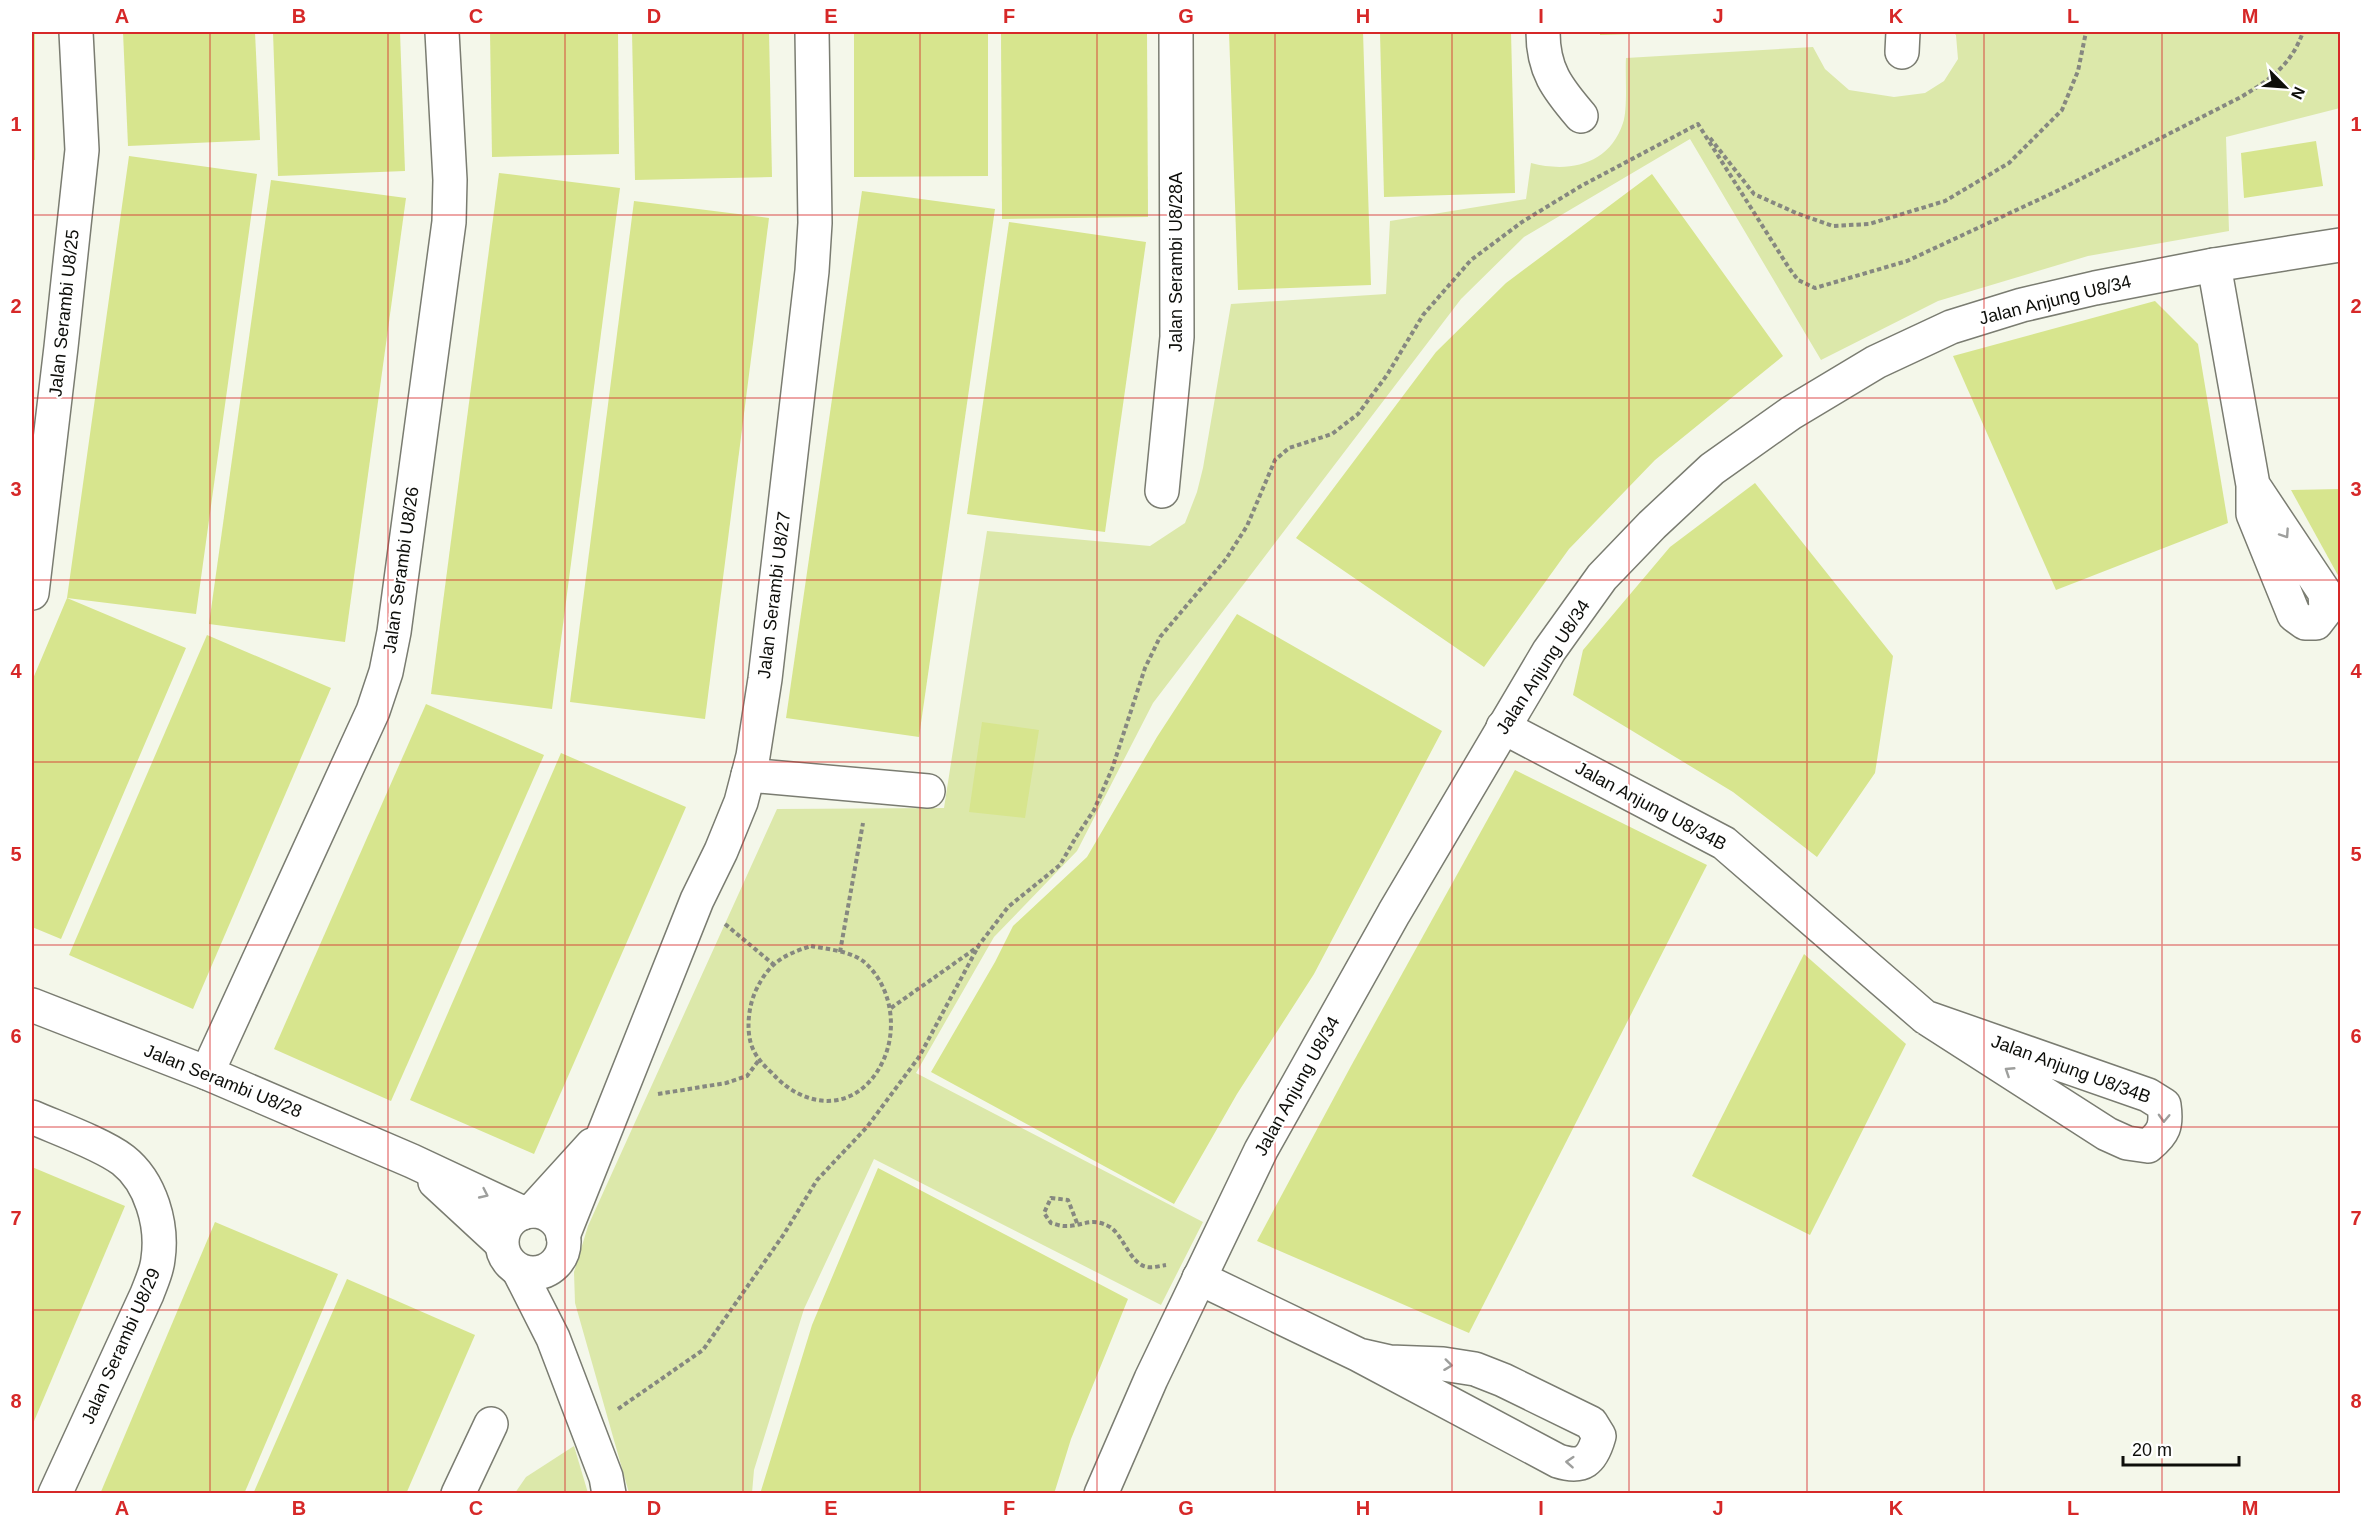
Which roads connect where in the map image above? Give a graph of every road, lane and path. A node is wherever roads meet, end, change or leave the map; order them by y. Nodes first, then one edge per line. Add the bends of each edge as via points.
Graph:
1 (76, 32) edge
2 (442, 32) edge
3 (812, 32) edge
4 (1176, 32) edge
5 (1543, 32) edge
6 (2086, 32) edge
7 (2303, 32) edge
8 (1581, 116) dead end
9 (1698, 124) junction
10 (2340, 245) edge
11 (2214, 265) junction
12 (2253, 485) dead end
13 (1162, 491) dead end
14 (32, 593) edge
15 (1503, 727) junction
16 (748, 775) junction
17 (870, 786) junction
18 (928, 791) dead end
19 (697, 900) junction
20 (979, 945) junction
21 (840, 952) junction
22 (773, 964) junction
23 (32, 1005) edge
24 (891, 1008) junction
25 (1925, 1017) junction
26 (759, 1060) junction
27 (207, 1072) junction
28 (617, 1101) junction
29 (32, 1117) edge
30 (605, 1131) junction
31 (412, 1161) junction
32 (527, 1212) junction
33 (1077, 1223) junction
34 (501, 1243) junction
35 (560, 1249) junction
36 (519, 1271) junction
37 (1199, 1278) junction
38 (554, 1338) junction
39 (1359, 1355) junction
40 (491, 1424) dead end
41 (585, 1426) junction
42 (55, 1494) edge
43 (458, 1494) edge
44 (609, 1494) edge
45 (1101, 1494) edge

1 - 14 street, Jalan Serambi U8/25 via 82,150
2 - 27 street, Jalan Serambi U8/26 via 449,222 386,672 373,711
3 - 16 street, Jalan Serambi U8/27 via 812,271 765,679
4 - 13 street, Jalan Serambi U8/28A via 1177,337
5 - 8 street via 1547,68 1558,89
6 - 9 path via 2078,71 2062,110 2009,163 1945,201 1869,224 1833,226 1754,194
7 - 9 path via 2291,58 2267,82 2241,97 2055,192 1907,261 1815,288 1798,280 1789,268
9 - 20 path via 1581,186 1522,222 1471,260 1423,315 1358,414 1332,434 1289,448 1275,460 1247,526 1226,559 1160,637 1094,810 1060,865 1008,907
10 - 11 street, Jalan Anjung U8/34
11 - 12 street
11 - 15 street, Jalan Anjung U8/34 via 2022,305 1952,327 1876,362 1791,413 1712,469 1602,577 1549,651
15 - 25 street, Jalan Anjung U8/34B via 1724,843
15 - 37 street, Jalan Anjung U8/34 via 1261,1150
16 - 17 street
16 - 19 street, Jalan Serambi U8/27 via 741,802
17 - 18 street
17 - 21 path
19 - 22 path
19 - 28 street, Jalan Serambi U8/27
20 - 24 path
20 - 41 path via 919,1057 867,1127 816,1180 784,1234 703,1350 620,1408
21 - 22 path via 811,946 789,953
21 - 24 path via 862,960 884,990
22 - 26 path via 750,1002 751,1043
23 - 27 street, Jalan Serambi U8/28
24 - 26 path via 890,1047 869,1083 854,1095 832,1102 815,1101 778,1080
25 -> 25 street, Jalan Anjung U8/34B via 2148,1095 2164,1105 2166,1120 2161,1136 2148,1146 2127,1143 2108,1134
26 - 28 path via 747,1076 726,1083
27 - 31 street, Jalan Serambi U8/28
28 - 30 street, Jalan Serambi U8/27
29 - 42 street, Jalan Serambi U8/29 via 123,1160 142,1182 154,1208 160,1236 158,1262 147,1294
30 - 32 street, Jalan Serambi U8/27
30 - 35 street, Jalan Serambi U8/27
31 -> 32 street, Jalan Serambi U8/28
31 - 34 street, Jalan Serambi U8/28
32 - 34 street via 507,1224
32 - 35 street via 549,1215 561,1228
33 - 33 path via 1051,1223 1044,1213 1051,1198 1068,1200
33 - 37 path via 1100,1223 1112,1228 1137,1263 1148,1268 1173,1264
34 - 36 street via 510,1265
35 - 36 street via 549,1269 529,1274
35 - 38 street
36 - 38 street
37 - 39 street
37 - 45 street, Jalan Anjung U8/34
38 - 41 street
39 -> 39 street via 1390,1362 1475,1369 1503,1380 1591,1423 1599,1436 1595,1450 1586,1461 1571,1465 1558,1461
40 - 43 street
41 - 44 street

